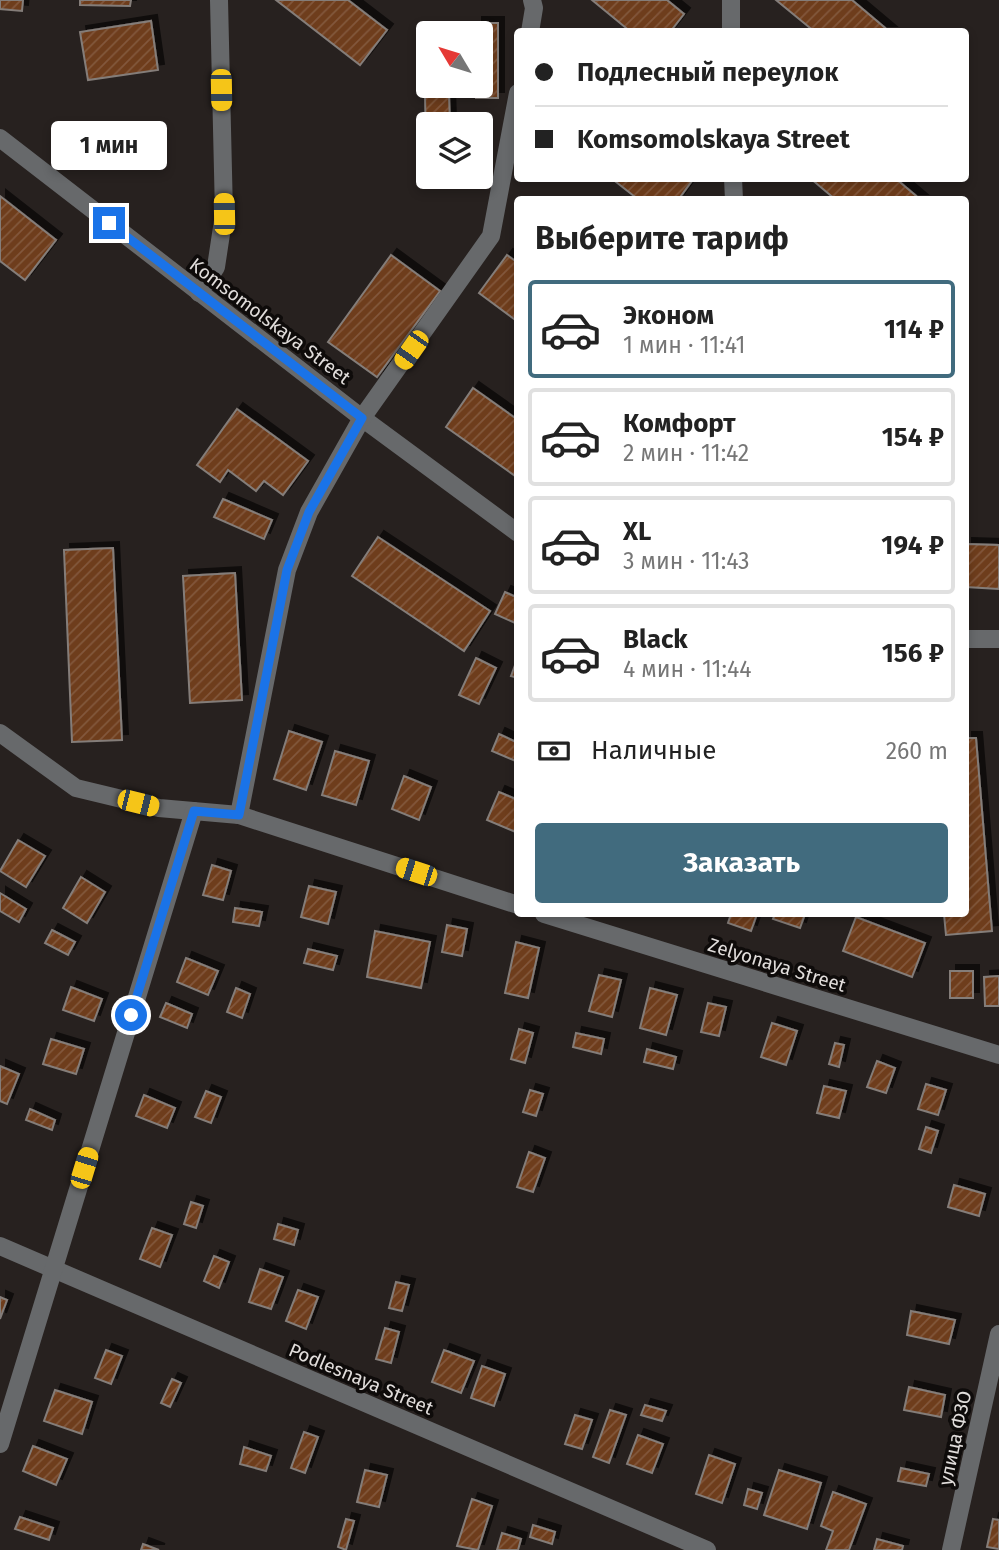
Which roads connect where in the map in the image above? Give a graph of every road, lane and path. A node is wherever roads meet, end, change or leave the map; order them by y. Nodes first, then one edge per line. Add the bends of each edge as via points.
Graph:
1 (219, 0) edge
2 (532, 0) edge
3 (731, 0) edge
4 (531, 28) edge
5 (731, 28) edge
6 (514, 114) edge
7 (0, 138) edge
8 (199, 293) junction
9 (362, 418) junction
10 (514, 530) edge
11 (969, 639) edge
12 (999, 639) edge
13 (0, 733) edge
14 (194, 811) junction
15 (239, 815) junction
16 (514, 904) edge
17 (554, 917) edge
18 (999, 1055) edge
19 (0, 1246) edge
20 (52, 1270) junction
21 (999, 1334) edge
22 (0, 1444) edge
23 (707, 1550) edge
24 (951, 1550) edge

1 - 8 street via 224,214 216,267
2 - 4 street
3 - 5 street
6 - 9 street via 491,236
7 - 8 street, Komsomolskaya Street
8 - 9 street, Komsomolskaya Street
9 - 10 street, Komsomolskaya Street
9 - 15 street via 309,512 287,570
11 - 12 street
13 - 14 street via 76,788 159,808
14 - 15 street
14 - 20 street
15 - 16 street
17 - 18 street, Zelyonaya Street
19 - 20 street, Podlesnaya Street
20 - 22 street
20 - 23 street, Podlesnaya Street
21 - 24 street, улица ФЗО

